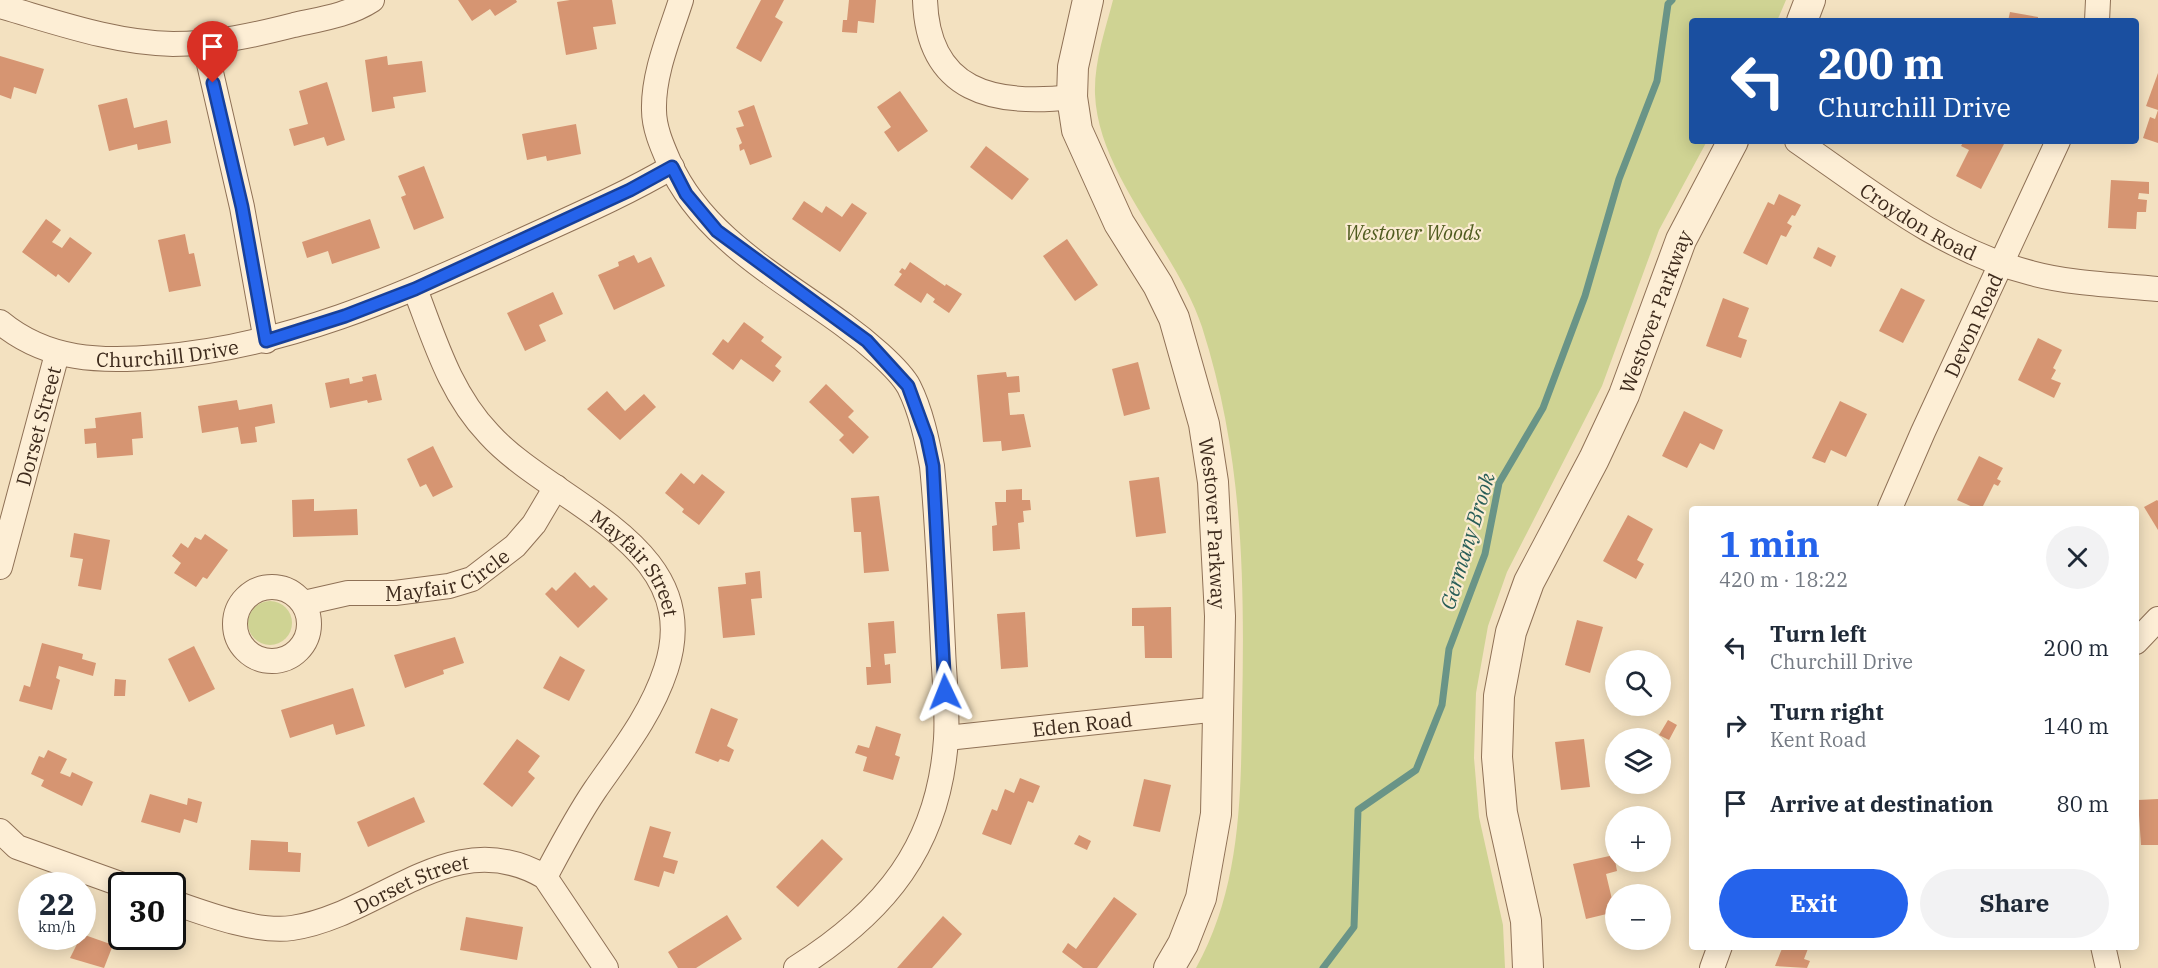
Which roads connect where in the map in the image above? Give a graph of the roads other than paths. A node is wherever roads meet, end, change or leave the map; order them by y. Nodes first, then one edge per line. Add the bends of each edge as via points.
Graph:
1 (372, 0) edge
2 (681, 0) edge
3 (925, 0) edge
4 (1088, 0) edge
5 (1810, 0) edge
6 (2098, 0) edge
7 (0, 6) edge
8 (1803, 18) edge
9 (2097, 18) edge
10 (204, 42) junction
11 (1072, 97) junction
12 (1731, 144) edge
13 (1801, 144) edge
14 (2057, 144) edge
15 (672, 167) junction
16 (2002, 264) junction
17 (415, 289) junction
18 (2158, 289) edge
19 (0, 322) edge
20 (266, 341) junction
21 (57, 354) junction
22 (556, 487) junction
23 (1891, 506) edge
24 (0, 567) edge
25 (304, 603) dead end
26 (2158, 619) edge
27 (2139, 639) edge
28 (1219, 709) junction
29 (946, 738) junction
30 (0, 831) edge
31 (545, 877) junction
32 (108, 880) edge
33 (186, 906) edge
34 (1719, 950) edge
35 (2104, 950) edge
36 (606, 968) edge
37 (796, 968) edge
38 (1169, 968) edge
39 (1528, 968) edge
40 (1712, 968) edge
41 (2108, 968) edge

1 - 10 street via 345,13
2 - 15 street via 654,90 659,138
3 - 11 street via 933,46 951,74 962,83 1006,99
4 - 11 street, Westover Parkway via 1072,67
5 - 8 street
6 - 9 street
7 - 10 street via 119,38
10 - 20 street via 242,207
11 - 28 street, Westover Parkway via 1077,129 1097,180 1174,318 1204,424 1213,482 1219,584
12 - 39 street, Westover Parkway via 1681,240 1624,395 1529,582 1511,632 1499,696 1497,757 1502,813 1526,921
13 - 16 street, Croydon Road via 1923,228
14 - 16 street, Devon Road
15 - 17 street, Churchill Drive
15 - 29 street via 686,194 717,231 867,341 908,386 933,466
16 - 18 street, Croydon Road via 2056,279
16 - 23 street, Devon Road
17 - 20 street, Churchill Drive
17 - 22 street, Mayfair Street via 449,378 469,411 512,458
19 - 21 street, Churchill Drive via 25,341
20 - 21 street, Churchill Drive via 219,352 150,358 95,359
21 - 24 street, Dorset Street
22 - 25 street, Mayfair Circle via 534,524 515,546 472,579 449,586 395,593 348,593
22 - 31 street, Mayfair Street via 626,536 661,581 671,611 672,641 666,668 645,720 572,826
26 - 27 street
28 - 29 street, Eden Road
28 - 38 street, Westover Parkway via 1216,814 1209,862 1193,921
29 - 37 street via 937,802 928,830 906,867 842,937
30 - 32 street via 17,847
31 - 33 street, Dorset Street via 505,861 466,860 424,873 368,902 292,928 262,927
31 - 36 street
34 - 40 street
35 - 41 street

